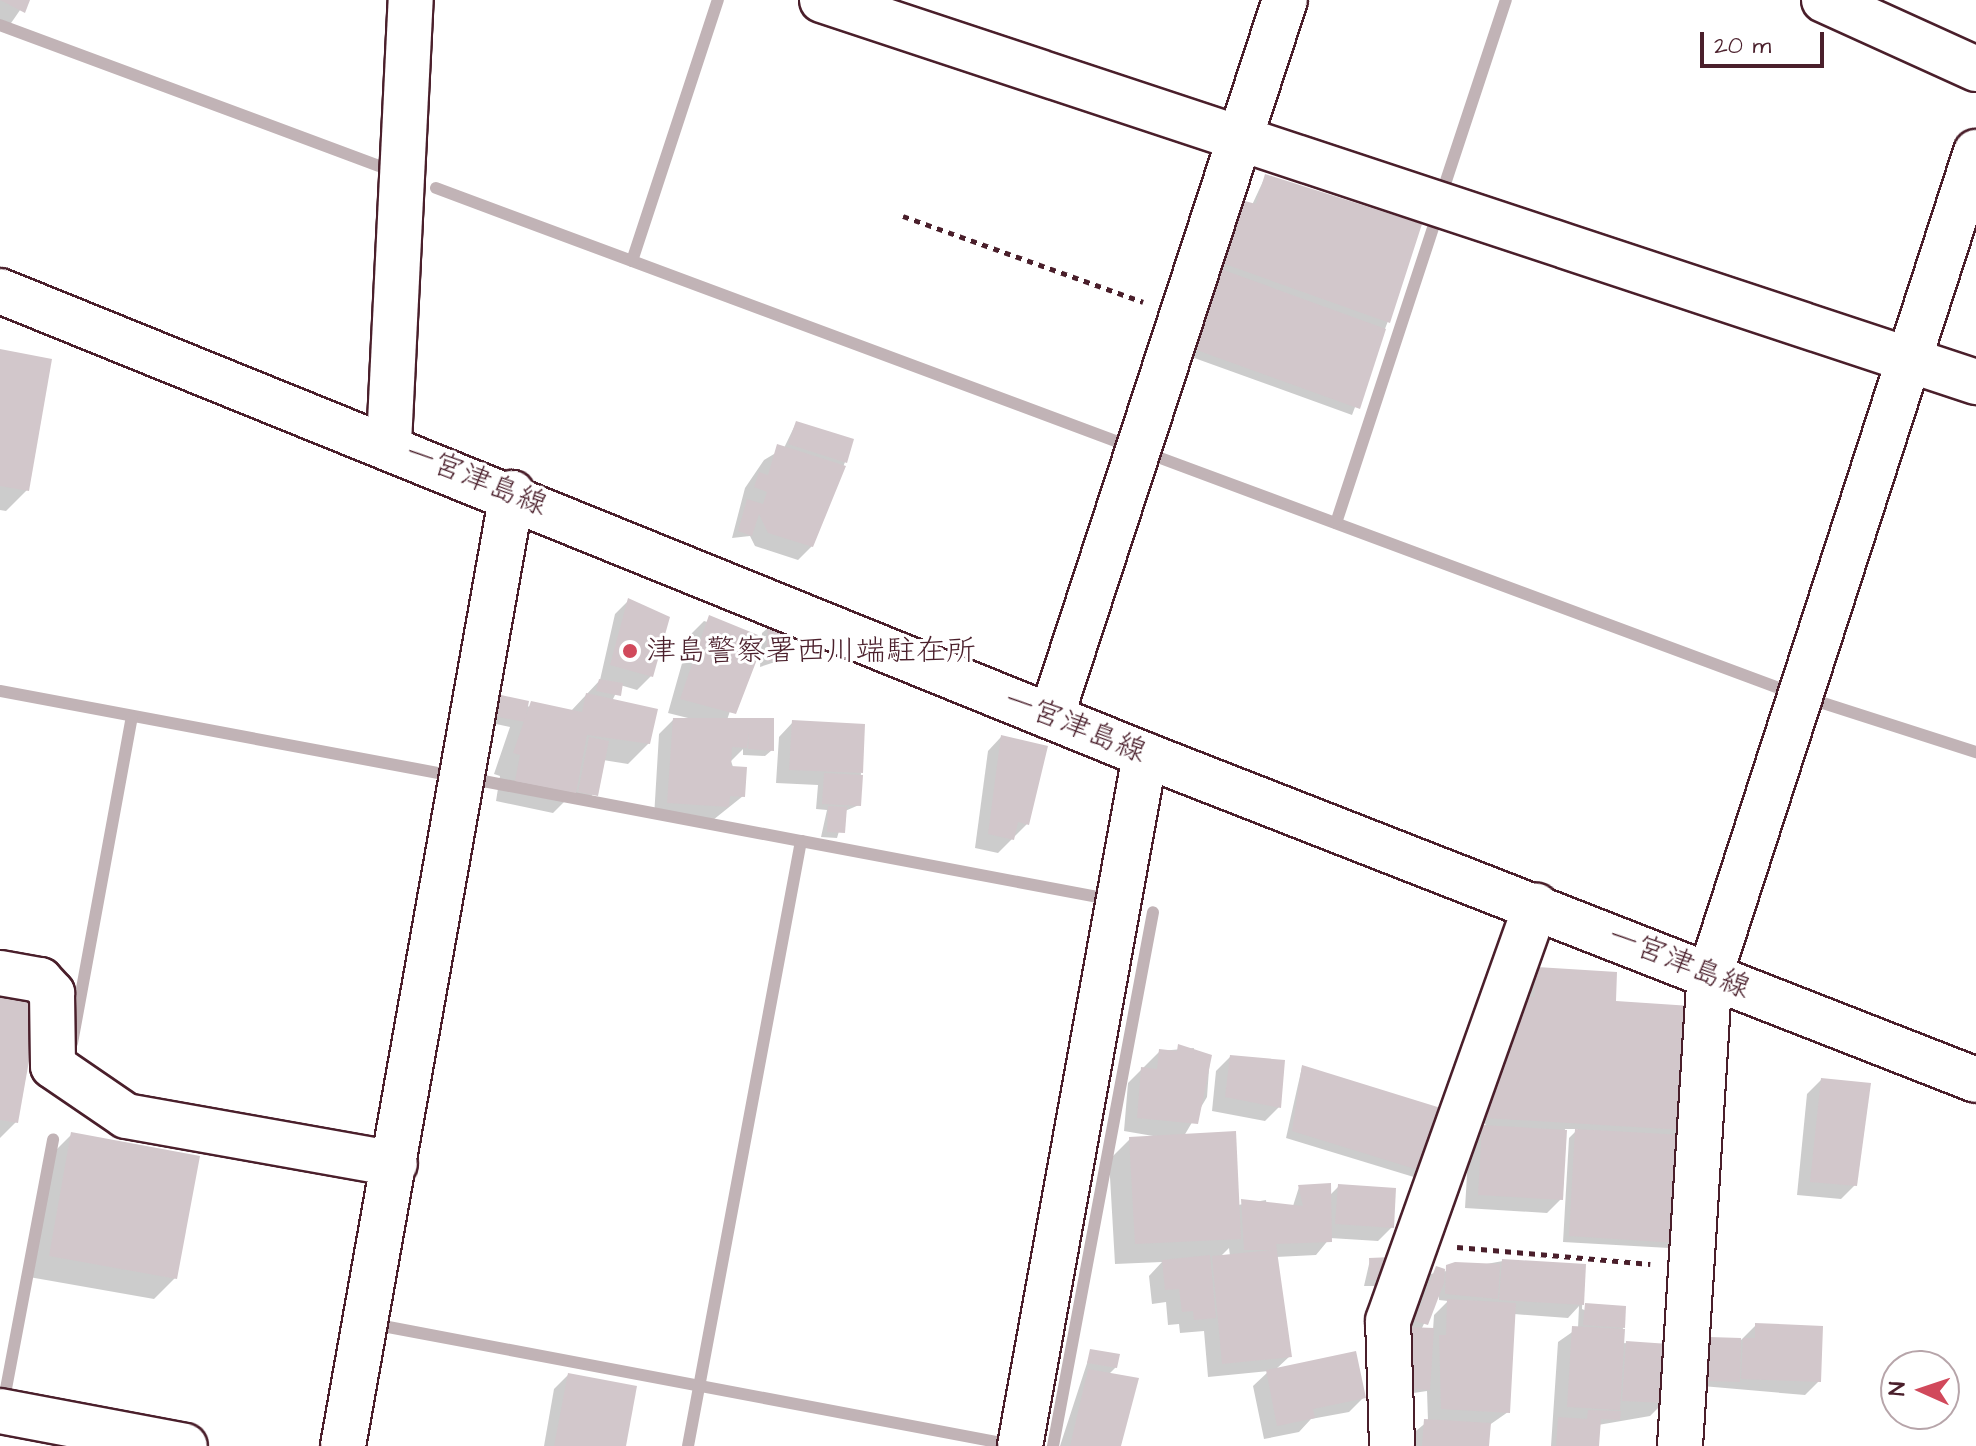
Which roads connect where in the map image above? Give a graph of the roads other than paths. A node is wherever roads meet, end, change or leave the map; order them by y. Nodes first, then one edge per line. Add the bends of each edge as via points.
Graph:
1 (411, 0) edge
2 (822, 0) edge
3 (1285, 0) edge
4 (1824, 0) edge
5 (913, 13) edge
6 (1976, 69) edge
7 (1240, 138) junction
8 (1976, 152) edge
9 (0, 291) edge
10 (1909, 359) junction
11 (1976, 382) edge
12 (389, 443) junction
13 (512, 493) junction
14 (1051, 717) junction
15 (1145, 755) junction
16 (1536, 906) junction
17 (0, 973) edge
18 (1710, 975) junction
19 (1976, 1080) edge
20 (395, 1164) junction
21 (0, 1411) edge
22 (48, 1433) edge
23 (185, 1446) edge
24 (343, 1446) edge
25 (1020, 1446) edge
26 (1392, 1446) edge
27 (1680, 1446) edge

1 - 12 street
2 - 5 street
3 - 7 street
4 - 6 street
5 - 7 street
7 - 10 street
7 - 14 street
8 - 10 street
9 - 12 street, 一宮津島線
10 - 11 street
10 - 18 street
12 - 13 street, 一宮津島線
13 - 14 street, 一宮津島線
13 - 20 street
14 - 15 street, 一宮津島線
15 - 16 street, 一宮津島線
15 - 25 street
16 - 18 street, 一宮津島線
16 - 26 street via 1388,1321
17 - 20 street via 40,980 52,993 53,1066 126,1116
18 - 19 street, 一宮津島線
18 - 27 street
20 - 24 street
21 - 22 street
22 - 23 street

